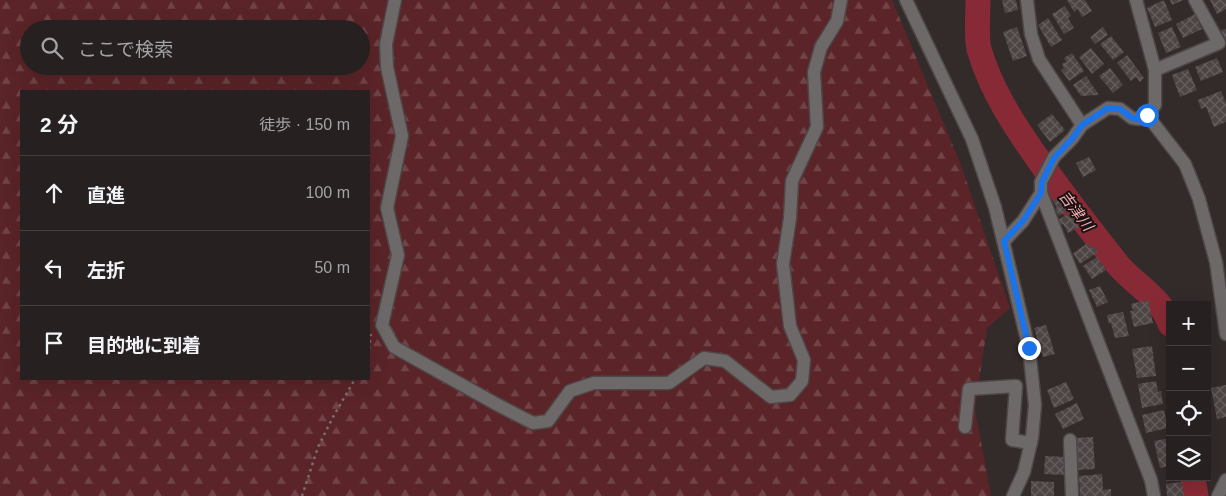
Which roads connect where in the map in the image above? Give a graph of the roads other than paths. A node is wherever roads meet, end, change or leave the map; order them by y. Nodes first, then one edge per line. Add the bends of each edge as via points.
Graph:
1 (395, 0) edge
2 (841, 0) edge
3 (906, 0) edge
4 (1027, 0) edge
5 (1136, 0) edge
6 (1195, 0) edge
7 (1156, 70) junction
8 (1147, 115) junction
9 (1082, 125) junction
10 (1041, 193) junction
11 (1004, 241) junction
12 (1222, 274) edge
13 (1226, 334) edge
14 (965, 428) dead end
15 (1070, 440) dead end
16 (1031, 443) junction
17 (1226, 480) edge
18 (1013, 496) edge
19 (1072, 496) edge
20 (1154, 496) edge
21 (1218, 496) edge

1 - 2 street via 386,44 387,67 402,136 387,208 398,255 382,325 394,346 534,423 548,421 570,392 578,388 594,383 669,383 704,358 725,361 771,397 790,395 802,381 804,360 790,326 783,264 792,181 817,127 814,72 821,47 837,21
3 - 11 street via 972,139
4 - 9 street via 1031,34 1039,59
5 - 7 street
6 - 7 street via 1219,43
7 - 8 street via 1155,104
8 - 9 street via 1132,118 1120,109 1108,108
8 - 12 street via 1185,164
9 - 10 street via 1054,158 1042,182
10 - 11 street via 1023,221
10 - 20 street via 1151,480
11 - 16 street via 1029,348 1035,405
12 - 13 street
14 - 16 street via 969,388 1016,386 1012,440
15 - 19 street
16 - 18 street via 1024,472
17 - 21 street

